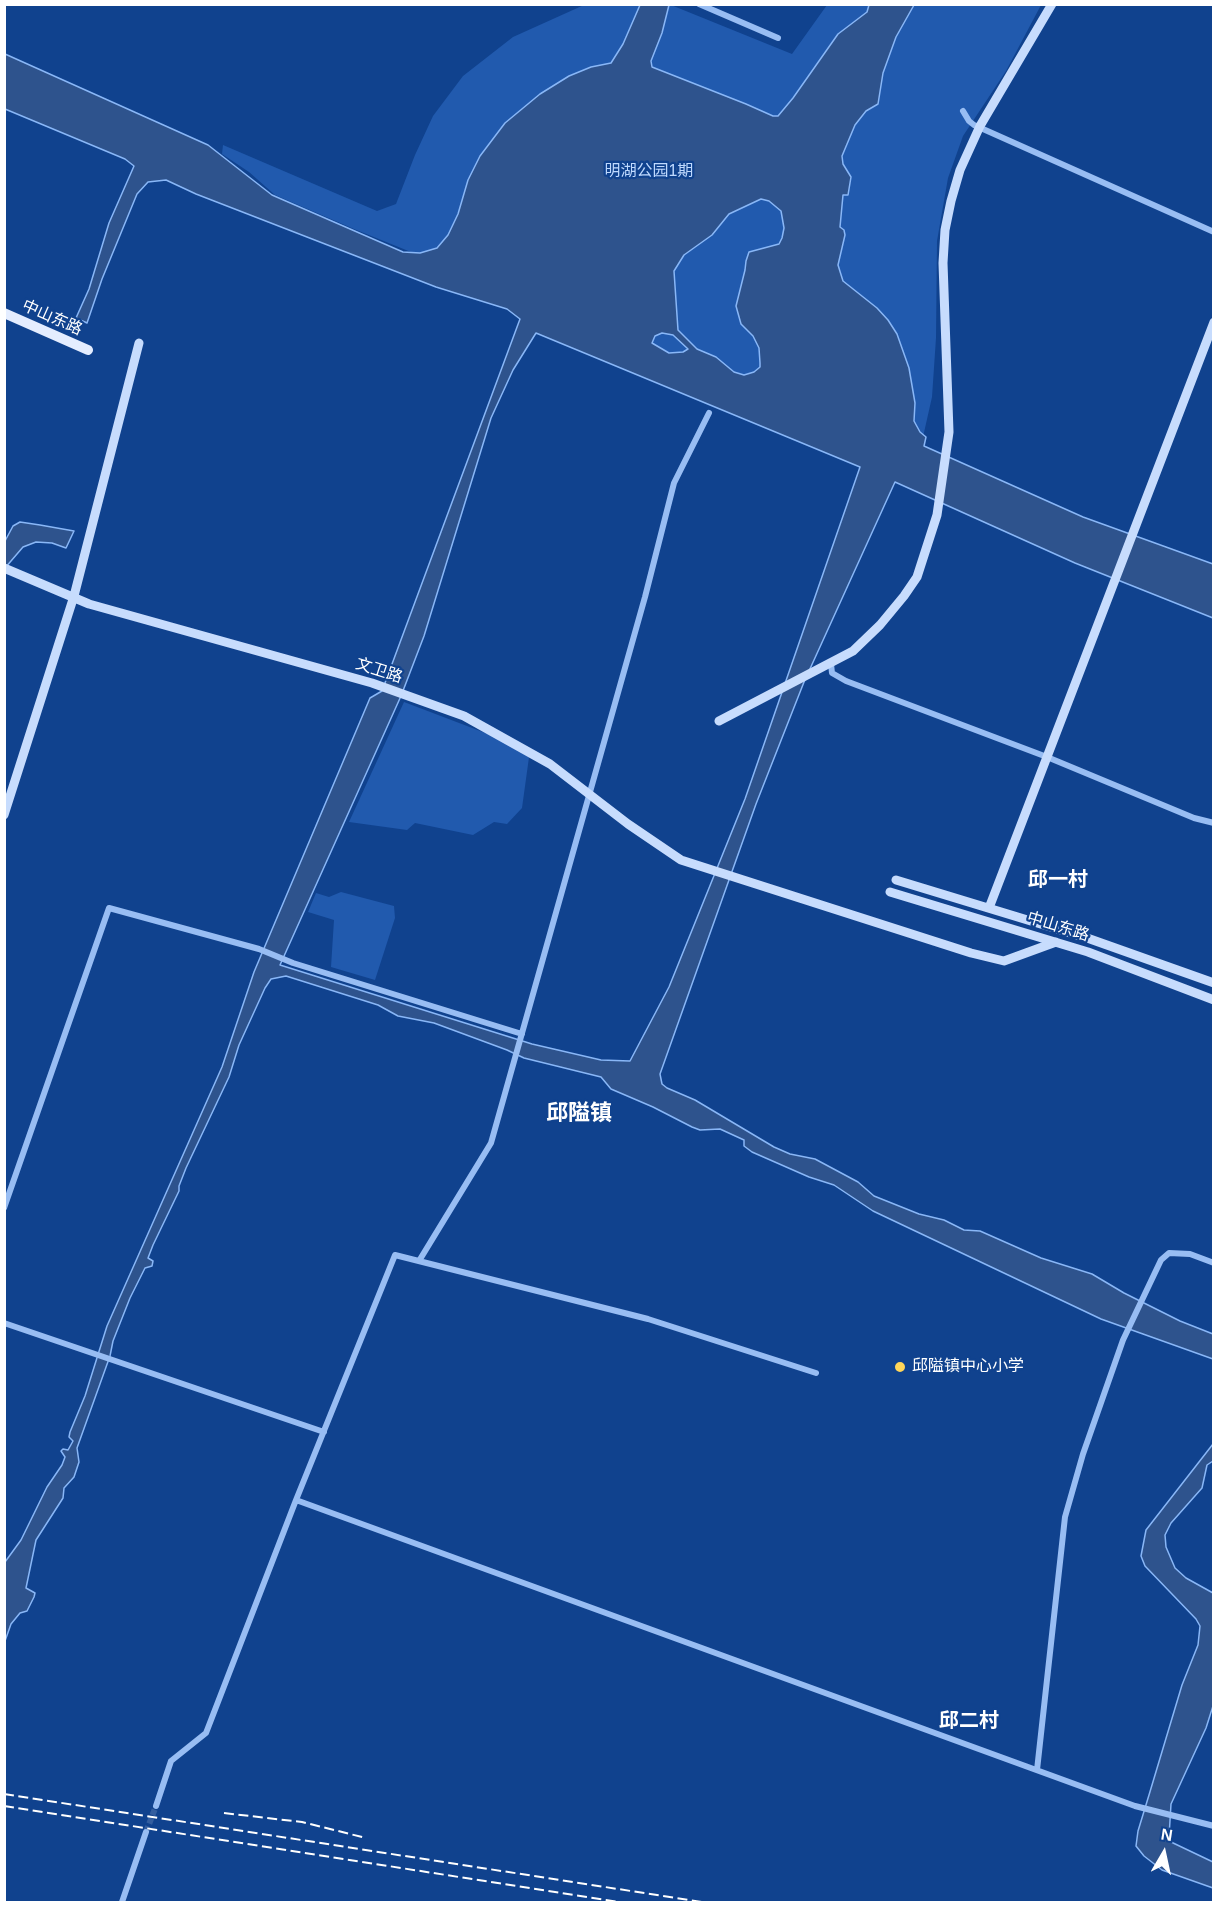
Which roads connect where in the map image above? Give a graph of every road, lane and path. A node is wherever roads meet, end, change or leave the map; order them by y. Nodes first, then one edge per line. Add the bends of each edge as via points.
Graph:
1 (699, 4) edge
2 (1052, 4) edge
3 (778, 38) dead end
4 (963, 111) dead end
5 (980, 126) junction
6 (1214, 232) edge
7 (4, 313) edge
8 (1214, 322) edge
9 (139, 343) dead end
10 (88, 350) dead end
11 (709, 413) dead end
12 (4, 568) edge
13 (74, 597) junction
14 (831, 663) junction
15 (719, 721) dead end
16 (1047, 757) junction
17 (4, 814) edge
18 (1214, 823) edge
19 (896, 880) dead end
20 (890, 892) dead end
21 (989, 908) junction
22 (1056, 942) junction
23 (1214, 983) edge
24 (1214, 1000) edge
25 (522, 1034) junction
26 (4, 1208) edge
27 (418, 1261) junction
28 (1214, 1263) edge
29 (4, 1323) edge
30 (816, 1373) dead end
31 (324, 1432) junction
32 (296, 1500) junction
33 (1037, 1770) junction
34 (156, 1806) tunnel mouth
35 (1214, 1826) edge
36 (146, 1832) tunnel mouth
37 (122, 1902) edge

1 - 3 street
2 - 5 street
4 - 5 street via 969,121
5 - 6 street
5 - 14 street via 960,170 945,230 949,432 937,515 917,577 904,596 853,651
7 - 10 main road, 中山东路
8 - 16 street
9 - 13 street
11 - 25 street via 674,483
12 - 13 street, 文卫路
13 - 17 street
13 - 22 street, 文卫路 via 372,683 464,716 550,764 681,860 1004,961
14 - 15 street
14 - 16 street via 832,673 846,681
16 - 18 street
16 - 21 street
19 - 21 street, 中山东路
20 - 22 street, 中山东路
21 - 23 street, 中山东路
22 - 24 street, 中山东路
25 - 26 street via 293,963 260,949 109,908
25 - 27 street via 491,1143
27 - 30 street via 648,1319
27 - 31 street via 395,1255
28 - 33 street via 1190,1254 1168,1253 1161,1260 1123,1340 1083,1454 1065,1517
29 - 31 street
31 - 32 street
32 - 33 street
32 - 34 street via 206,1733 171,1761
33 - 35 street via 1135,1806
36 - 37 street

